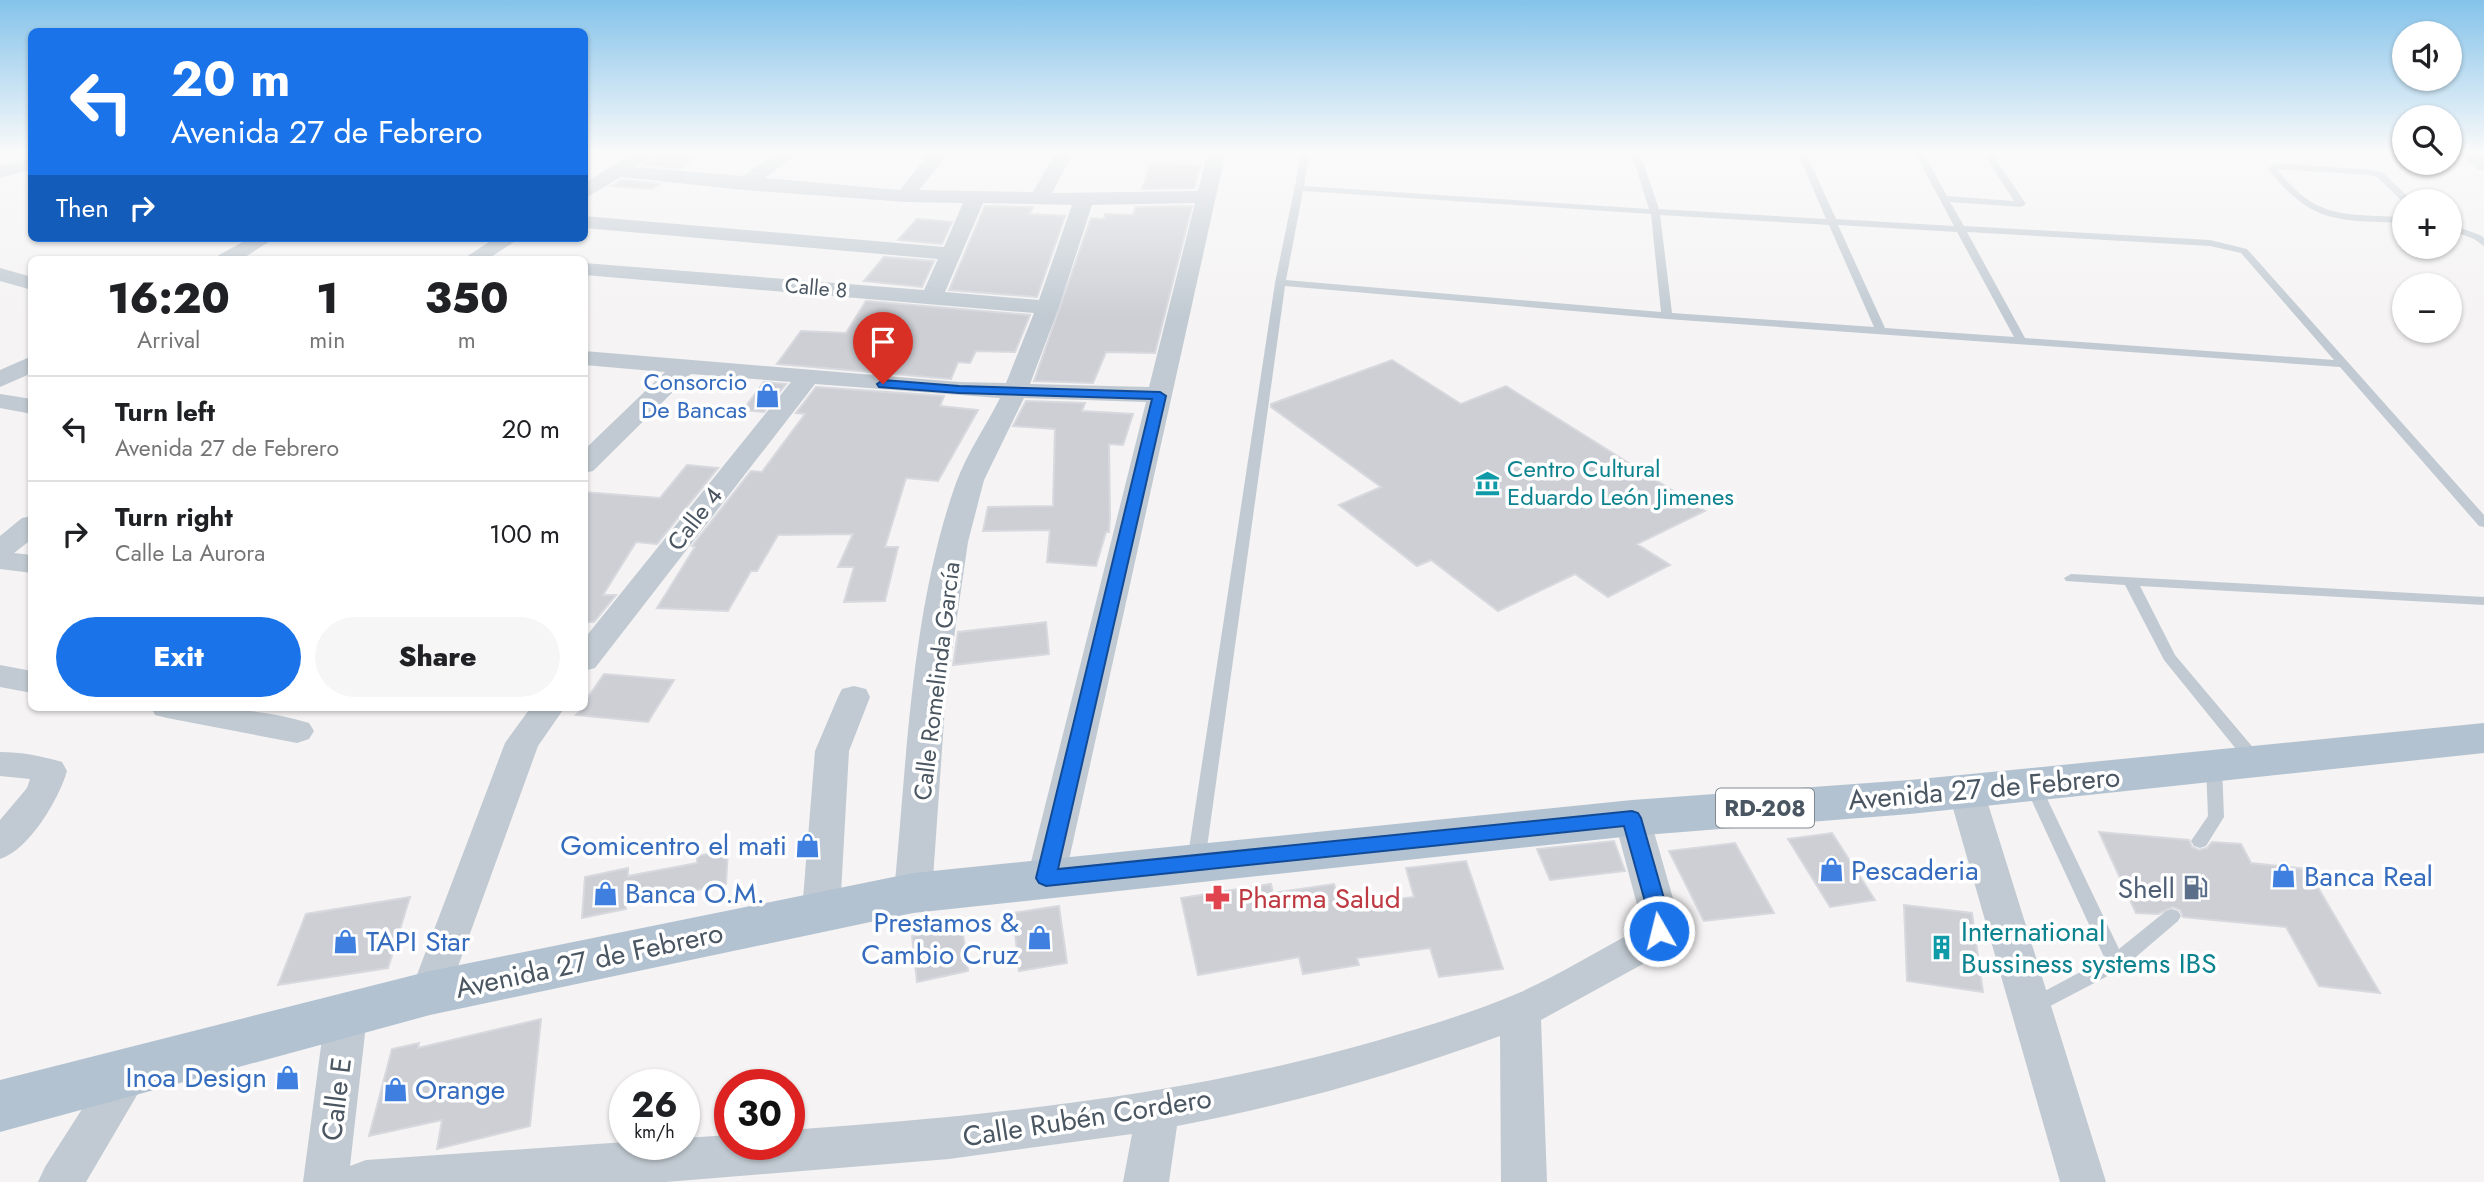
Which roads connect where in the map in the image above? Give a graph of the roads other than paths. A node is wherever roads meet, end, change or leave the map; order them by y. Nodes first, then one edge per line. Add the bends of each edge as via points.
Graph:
1 (972, 206) edge
2 (1082, 206) edge
3 (1205, 206) edge
4 (1294, 206) edge
5 (1568, 206) edge
6 (1653, 206) edge
7 (1825, 206) edge
8 (1948, 206) edge
9 (2312, 206) edge
10 (1655, 212) junction
11 (2392, 219) edge
12 (1832, 221) junction
13 (588, 222) edge
14 (1961, 229) junction
15 (2462, 231) edge
16 (250, 242) edge
17 (505, 242) edge
18 (2484, 243) edge
19 (951, 254) junction
20 (230, 256) edge
21 (486, 256) edge
22 (588, 269) edge
23 (0, 274) edge
24 (28, 283) edge
25 (1280, 283) junction
26 (932, 298) junction
27 (1048, 307) junction
28 (1667, 316) junction
29 (1881, 332) junction
30 (2021, 341) junction
31 (588, 358) edge
32 (2343, 364) junction
33 (684, 367) junction
34 (28, 368) edge
35 (807, 378) junction
36 (1015, 390) junction
37 (1160, 396) junction
38 (2, 398) edge
39 (28, 406) edge
40 (588, 461) edge
41 (2484, 523) edge
42 (28, 527) edge
43 (0, 550) edge
44 (0, 560) edge
45 (28, 564) edge
46 (2071, 578) dead end
47 (2131, 583) junction
48 (2484, 601) edge
49 (588, 656) edge
50 (0, 676) edge
51 (28, 681) edge
52 (854, 697) dead end
53 (189, 711) edge
54 (546, 711) edge
55 (297, 731) dead end
56 (2484, 738) edge
57 (0, 764) edge
58 (2235, 764) junction
59 (2032, 784) junction
60 (1966, 791) junction
61 (1632, 818) junction
62 (2200, 841) dead end
63 (0, 845) edge
64 (1196, 862) junction
65 (1046, 878) junction
66 (913, 893) junction
67 (821, 911) junction
68 (2172, 916) dead end
69 (2116, 962) junction
70 (430, 993) junction
71 (2031, 1008) junction
72 (1520, 1010) junction
73 (346, 1016) junction
74 (129, 1073) junction
75 (0, 1106) edge
76 (1158, 1111) junction
77 (737, 1169) edge
78 (61, 1182) edge
79 (326, 1182) edge
80 (366, 1182) edge
81 (1146, 1182) edge
82 (1524, 1182) edge
83 (2083, 1182) edge

1 - 19 street
2 - 27 street, Calle Romelinda García
3 - 37 street
4 - 25 lane
5 - 10 lane
6 - 10 lane
7 - 12 lane
8 - 14 lane
9 - 11 lane via 2334,214
10 - 12 lane
10 - 28 lane
12 - 14 lane
12 - 29 lane
13 - 19 street
14 - 30 lane
14 - 32 lane via 2232,246 2244,251
15 - 18 lane
16 - 20 street
17 - 21 street
19 - 26 street
22 - 26 street, Calle 8
23 - 24 street
25 - 28 lane
25 - 64 lane
26 - 27 street, Calle 8
27 - 36 street, Calle Romelinda García
28 - 29 lane
29 - 30 lane
30 - 32 lane
31 - 33 street
32 - 41 lane
33 - 35 street
33 - 40 street
34 - 38 street
35 - 36 street
35 - 49 street, Calle 4
36 - 37 street
36 - 66 street, Calle Romelinda García via 967,489 943,601
37 - 65 street
38 - 39 street
42 - 43 street
44 - 45 street
46 - 47 lane
47 - 48 lane
47 - 58 lane via 2169,657
50 - 51 street
52 - 67 street via 832,751
53 - 55 street
54 - 70 street via 522,743
56 - 58 main road, Avenida 27 de Febrero / RD-208
57 - 63 street via 50,771 43,793
58 - 59 main road, Avenida 27 de Febrero / RD-208
58 - 62 lane via 2216,817
59 - 60 main road, Avenida 27 de Febrero / RD-208
59 - 69 lane
60 - 61 main road, Avenida 27 de Febrero / RD-208
60 - 71 street
61 - 64 main road, Avenida 27 de Febrero / RD-208
61 - 72 street, Calle Rubén Cordero via 1659,931 1647,943
64 - 65 main road, Avenida 27 de Febrero / RD-208
65 - 66 main road, Avenida 27 de Febrero / RD-208
66 - 67 main road, Avenida 27 de Febrero / RD-208
67 - 70 main road, Avenida 27 de Febrero / RD-208
68 - 69 lane
69 - 71 lane
70 - 73 main road, Avenida 27 de Febrero / RD-208
71 - 83 street
72 - 76 street, Calle Rubén Cordero via 1362,1065
72 - 82 street
73 - 74 main road, Avenida 27 de Febrero / RD-208
73 - 79 street, Calle E
74 - 75 main road, Avenida 27 de Febrero / RD-208
74 - 78 street
76 - 77 street, Calle Rubén Cordero
76 - 81 street
77 - 80 street, Calle Rubén Cordero

